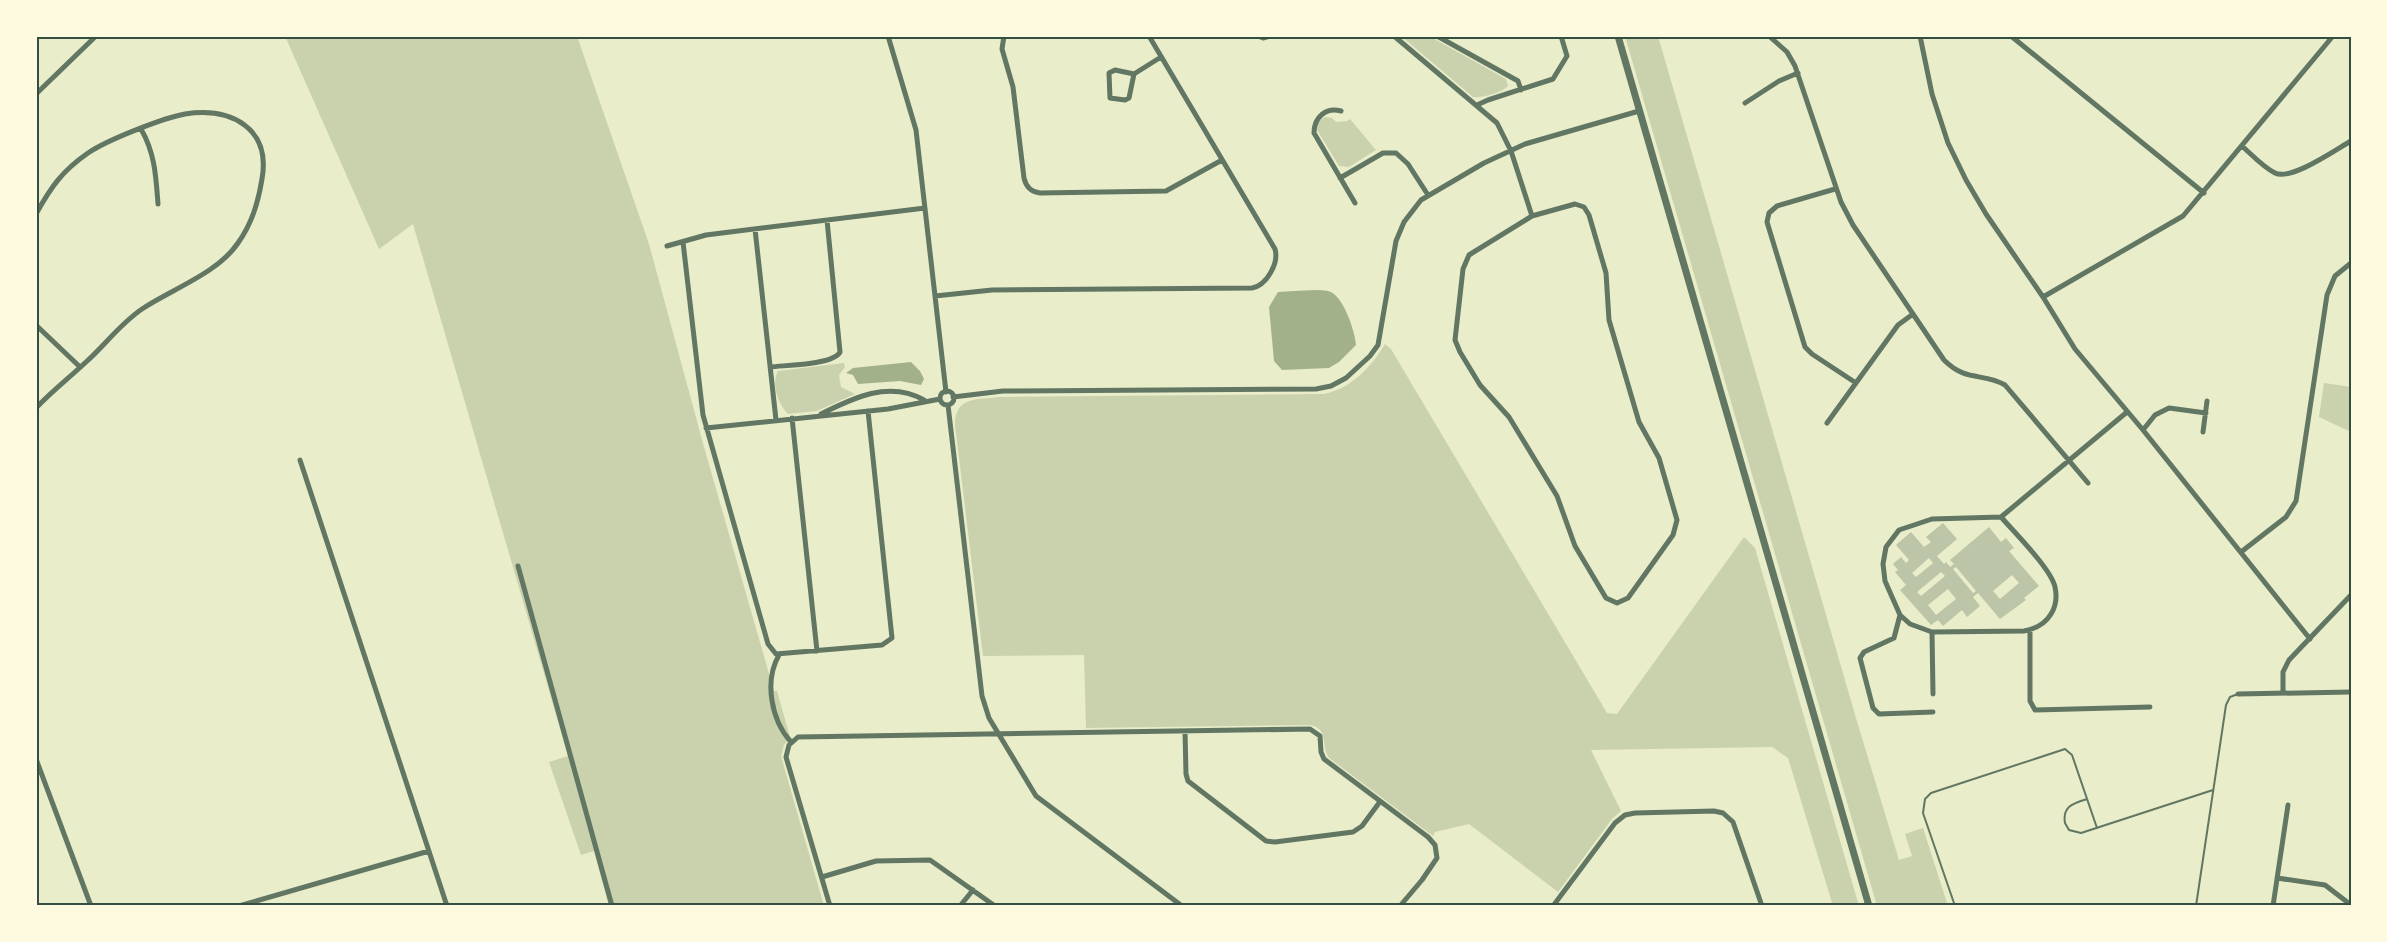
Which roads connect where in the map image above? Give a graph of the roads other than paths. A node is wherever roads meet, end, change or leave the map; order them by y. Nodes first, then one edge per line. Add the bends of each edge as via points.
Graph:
1 (96, 36) edge
2 (888, 36) edge
3 (1004, 36) edge
4 (1149, 36) edge
5 (1258, 36) edge
6 (1270, 36) edge
7 (1394, 36) edge
8 (1437, 36) edge
9 (1561, 36) edge
10 (1618, 36) edge
11 (1769, 36) edge
12 (1920, 36) edge
13 (2011, 36) edge
14 (2333, 36) edge
15 (1161, 57) junction
16 (1798, 73) junction
17 (1134, 74) junction
18 (1521, 90) junction
19 (36, 94) edge
20 (1745, 103) dead end
21 (1477, 105) junction
22 (1341, 111) dead end
23 (1639, 111) junction
24 (141, 129) junction
25 (2351, 141) edge
26 (2242, 146) junction
27 (1511, 151) junction
28 (1222, 160) junction
29 (1340, 178) junction
30 (1835, 189) junction
31 (2204, 193) junction
32 (1428, 195) junction
33 (1355, 203) dead end
34 (158, 204) dead end
35 (925, 208) junction
36 (36, 214) edge
37 (1532, 216) junction
38 (827, 220) junction
39 (754, 229) junction
40 (683, 242) junction
41 (667, 246) dead end
42 (2351, 263) edge
43 (935, 296) junction
44 (2043, 297) junction
45 (1913, 314) junction
46 (38, 327) dead end
47 (80, 367) junction
48 (770, 367) junction
49 (1856, 383) junction
50 (903, 392) junction
51 (946, 392) junction
52 (953, 397) junction
53 (940, 399) junction
54 (924, 400) junction
55 (2207, 401) dead end
56 (904, 405) junction
57 (948, 405) junction
58 (36, 408) edge
59 (868, 411) junction
60 (2127, 412) junction
61 (2206, 413) junction
62 (817, 416) junction
63 (792, 418) junction
64 (776, 420) junction
65 (1827, 423) dead end
66 (706, 428) junction
67 (2143, 430) junction
68 (2203, 432) dead end
69 (300, 460) dead end
70 (2069, 460) junction
71 (2088, 483) dead end
72 (2001, 517) junction
73 (2241, 552) junction
74 (518, 566) dead end
75 (2351, 595) edge
76 (1900, 615) junction
77 (2030, 630) junction
78 (1932, 632) junction
79 (2310, 639) junction
80 (817, 651) junction
81 (779, 655) junction
82 (2351, 692) edge
83 (2283, 693) junction
84 (1933, 694) dead end
85 (2238, 694) joint
86 (2150, 707) dead end
87 (1934, 712) dead end
88 (1185, 731) junction
89 (999, 734) junction
90 (791, 742) junction
91 (36, 759) edge
92 (2213, 790) junction
93 (2087, 799) junction
94 (1379, 802) junction
95 (2288, 805) dead end
96 (2097, 828) junction
97 (429, 850) junction
98 (822, 877) junction
99 (2277, 878) junction
100 (973, 890) junction
101 (2351, 905) edge
102 (91, 906) edge
103 (239, 906) edge
104 (447, 906) edge
105 (612, 906) edge
106 (830, 906) edge
107 (960, 906) edge
108 (995, 906) edge
109 (1182, 906) edge
110 (1400, 906) edge
111 (1553, 906) edge
112 (1762, 906) edge
113 (1869, 906) edge
114 (1955, 906) edge
115 (2196, 906) edge
116 (2273, 906) edge

1 - 19 street
2 - 35 street via 915,123
3 - 28 street via 1002,49 1013,83 1023,178 1032,191 1166,192
4 - 15 street
5 - 6 street
7 - 21 street
8 - 18 street via 1518,81
9 - 18 street via 1567,59 1553,79
10 - 23 street
11 - 16 street via 1787,52
12 - 44 street via 1932,94 1948,143 1986,214
13 - 31 street
14 - 26 street
15 - 17 street
15 - 28 street
16 - 20 street
16 - 30 street
17 - 17 street via 1129,98 1110,98 1109,73 1113,70
18 - 21 street
21 - 27 street via 1497,123
22 - 29 street via 1323,113 1314,128
23 - 27 street
23 - 113 street
24 - 34 street via 155,165
24 - 36 street via 88,153 52,185
24 - 47 street via 204,113 240,121 253,132 261,147 263,173 259,195 251,222 228,256 140,310
25 - 26 street via 2284,175 2273,172
26 - 31 street
27 - 32 street
27 - 37 street
28 - 43 street via 1276,252 1275,263 1259,286 992,290
29 - 32 street via 1383,153 1396,153
29 - 33 street
30 - 45 street via 1853,225
30 - 49 street via 1777,206 1769,213 1767,222 1805,347
31 - 44 street via 2178,220
32 - 52 street via 1399,231 1378,345 1354,373 1339,383 1316,389 1003,391
35 - 38 street
35 - 43 street
37 - 37 street via 1466,259 1455,340 1484,392 1509,417 1557,496 1575,546 1606,598 1621,603 1673,535 1676,516 1659,458 1639,422 1608,313 1606,273 1587,211 1575,204
38 - 39 street
38 - 48 street via 840,352 829,361
39 - 40 street
39 - 48 street
40 - 41 street
40 - 66 street
42 - 73 street via 2335,276 2327,295 2296,501 2286,518
43 - 51 street
44 - 60 street via 2075,350
45 - 49 street via 1898,325
45 - 70 street via 1950,366 1966,375 2006,384
46 - 47 street
47 - 58 street
48 - 64 street
49 - 65 street
50 - 54 street
50 - 56 street
50 - 62 street via 860,396
51 - 52 street
51 - 53 street
52 - 57 street
53 - 54 street
53 - 57 street
54 - 56 street
55 - 61 street
56 - 59 street
57 - 89 street via 982,696
59 - 62 street
59 - 80 street via 893,634 882,645
60 - 67 street
60 - 70 street
61 - 67 street via 2169,408 2155,415
61 - 68 street
62 - 63 street
63 - 64 street
63 - 80 street
64 - 66 street
66 - 81 street via 768,644
67 - 73 street
69 - 97 street
70 - 71 street
70 - 72 street
72 - 76 street via 1932,519 1906,526 1894,535 1884,553 1884,573
72 - 77 street via 2055,586 2056,601 2051,614
73 - 79 street
74 - 105 street
75 - 79 street
76 - 78 street via 1916,628
76 - 87 street via 1894,638 1864,652 1860,658 1873,708 1879,714
77 - 78 street
77 - 86 street via 2030,701 2035,710
78 - 84 street
79 - 83 street via 2285,667
80 - 81 street
81 - 90 street via 770,684 782,732
82 - 83 street
83 - 85 street
85 - 92 lane via 2226,705
88 - 89 street
88 - 94 street via 1310,729 1321,739 1324,759
88 - 94 street via 1188,781 1266,841 1353,832
89 - 90 street via 803,736
89 - 109 street via 1036,796
90 - 98 street via 786,757
91 - 102 street
92 - 96 lane
92 - 115 lane
93 - 96 lane
93 - 96 lane via 2068,807 2065,823 2077,833
93 - 114 lane via 2072,755 2062,748 1928,796 1923,813
94 - 110 street via 1428,837 1436,849 1434,863
95 - 99 street
97 - 103 street
97 - 104 street
98 - 100 street via 876,861 930,860
98 - 106 street
99 - 101 street via 2325,885
99 - 116 street
100 - 107 street
100 - 108 street
111 - 112 street via 1625,815 1714,812 1723,813 1733,822

